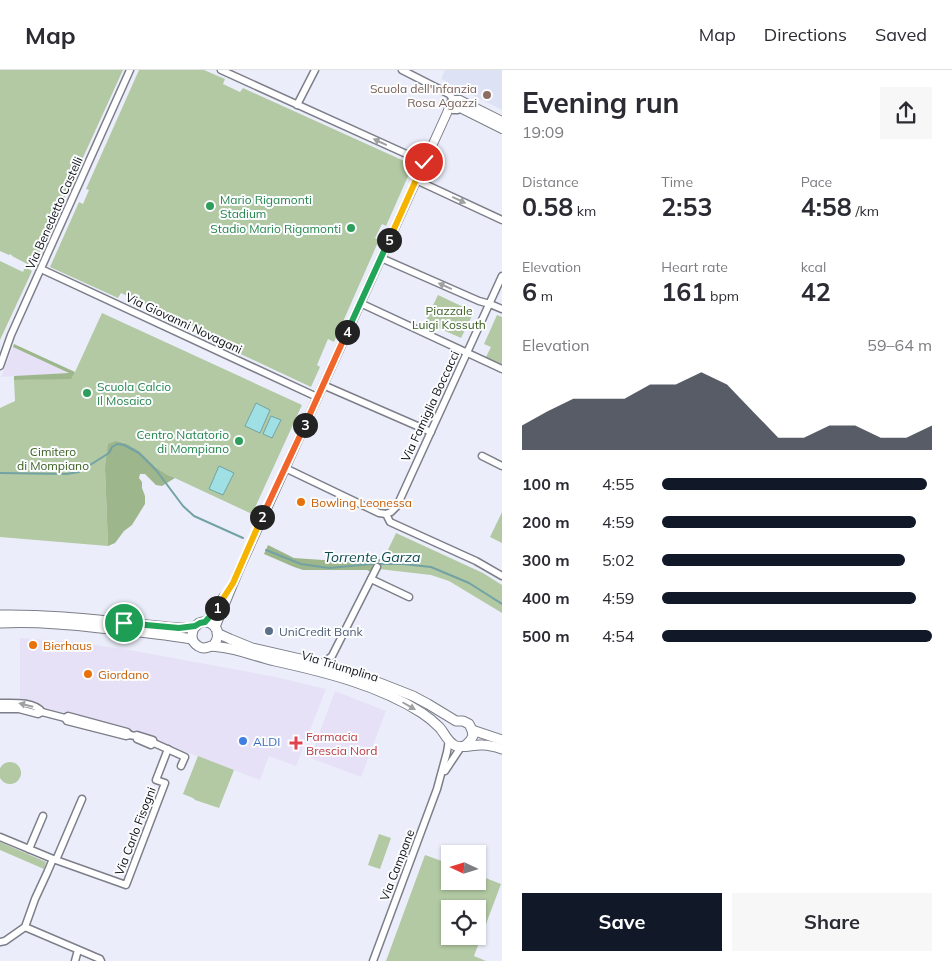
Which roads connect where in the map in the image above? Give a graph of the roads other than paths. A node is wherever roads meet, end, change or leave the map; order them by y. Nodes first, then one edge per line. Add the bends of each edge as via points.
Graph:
1 (130, 70) edge
2 (221, 70) edge
3 (315, 70) edge
4 (402, 70) edge
5 (232, 72) edge
6 (297, 105) junction
7 (456, 105) junction
8 (502, 121) edge
9 (502, 129) edge
10 (424, 162) junction
11 (416, 180) junction
12 (502, 220) edge
13 (381, 258) junction
14 (41, 269) junction
15 (502, 276) edge
16 (360, 303) junction
17 (490, 304) junction
18 (502, 309) edge
19 (468, 352) junction
20 (0, 366) edge
21 (502, 369) edge
22 (323, 385) junction
23 (317, 397) junction
24 (431, 432) junction
25 (482, 456) dead end
26 (502, 466) edge
27 (285, 468) junction
28 (386, 514) junction
29 (377, 567) dead end
30 (502, 576) edge
31 (371, 579) junction
32 (233, 583) junction
33 (409, 597) dead end
34 (0, 615) edge
35 (0, 622) edge
36 (205, 622) junction
37 (195, 626) junction
38 (216, 630) junction
39 (192, 639) junction
40 (212, 646) junction
41 (322, 664) junction
42 (0, 703) edge
43 (0, 709) edge
44 (42, 712) junction
45 (456, 721) junction
46 (472, 730) junction
47 (448, 738) junction
48 (502, 740) edge
49 (463, 746) junction
50 (168, 749) junction
51 (502, 749) edge
52 (181, 766) dead end
53 (441, 776) junction
54 (82, 799) dead end
55 (43, 816) dead end
56 (0, 837) edge
57 (29, 849) junction
58 (54, 859) junction
59 (25, 927) junction
60 (0, 942) edge
61 (78, 950) junction
62 (75, 961) edge
63 (101, 961) edge
64 (373, 961) edge

1 - 14 street, Via Benedetto Castelli
2 - 5 street
3 - 6 street
4 - 7 street via 449,94
5 - 6 street
10 -> 6 street
7 - 8 street
7 - 9 street
7 - 10 street via 448,114
10 - 11 street
11 -> 12 street
11 - 13 street
13 - 16 street
17 -> 13 street
14 - 20 street, Via Benedetto Castelli
14 - 23 street, Via Giovanni Novagani
15 - 17 street, Via Famiglia Boccacci
16 - 19 street
16 - 22 street
17 - 18 street
17 - 19 street, Via Famiglia Boccacci
19 - 21 street
19 - 24 street, Via Famiglia Boccacci
22 - 23 street
22 - 24 street
23 - 27 street
24 - 28 street, Via Famiglia Boccacci via 397,506
25 - 26 street
27 - 28 street
27 - 32 street
28 - 30 street via 390,522
29 - 31 street, Via Triumplina
31 - 33 street
31 - 41 street, Via Triumplina via 332,656
32 - 36 street
32 - 38 street
34 - 37 main road via 58,616 179,628
35 - 39 main road, Via Triumplina via 57,623
36 - 37 main road
36 - 38 main road, Via Triumplina
37 - 39 main road
38 - 40 main road via 217,640
38 - 41 main road, Via Triumplina via 252,648
39 - 40 main road, Via Triumplina via 202,648
40 -> 47 main road, Via Triumplina via 326,674 388,694 432,720
41 - 45 main road, Via Triumplina via 391,687
44 -> 42 street via 40,708 21,703
43 - 44 street
44 - 50 street via 126,736 137,735
45 - 46 main road, Via Triumplina via 466,722
45 - 47 main road via 447,731
46 - 48 main road, Via Triumplina
46 - 49 main road via 472,739
47 - 49 main road, Via Triumplina via 455,746
47 - 53 street, Via Campane
49 - 51 main road, Via Triumplina via 483,745
49 - 53 street, Via Campane
50 - 52 street via 185,757
50 - 58 street, Via Carlo Fisogni via 156,780 165,783 126,886
53 - 64 street, Via Campane
54 - 58 street
55 - 57 street
56 - 57 street, Via Carlo Fisogni
57 - 58 street, Via Carlo Fisogni
58 - 59 street
59 - 60 street
59 - 61 street
61 - 62 street
61 - 63 street

